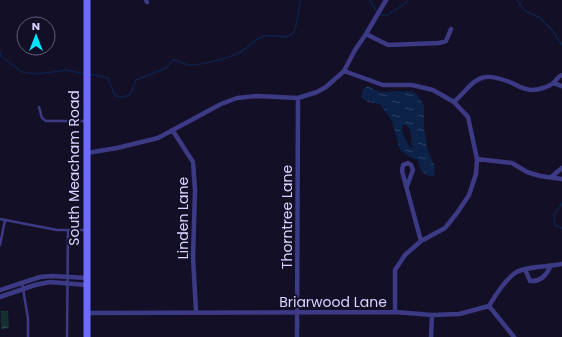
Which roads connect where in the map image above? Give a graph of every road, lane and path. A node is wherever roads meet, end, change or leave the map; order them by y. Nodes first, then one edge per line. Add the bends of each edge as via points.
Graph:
1 (87, 0) edge
2 (386, 0) edge
3 (451, 29) dead end
4 (366, 34) junction
5 (344, 71) junction
6 (562, 75) edge
7 (553, 83) junction
8 (562, 86) edge
9 (298, 98) junction
10 (454, 102) junction
11 (40, 107) dead end
12 (88, 121) junction
13 (173, 131) junction
14 (87, 153) junction
15 (478, 159) junction
16 (562, 168) edge
17 (551, 177) junction
18 (562, 179) edge
19 (406, 186) dead end
20 (0, 219) edge
21 (5, 220) junction
22 (87, 230) junction
23 (68, 231) junction
24 (421, 241) junction
25 (0, 245) edge
26 (562, 264) edge
27 (550, 267) junction
28 (525, 269) junction
29 (68, 277) junction
30 (86, 281) junction
31 (22, 282) junction
32 (67, 283) junction
33 (24, 288) junction
34 (0, 290) edge
35 (0, 297) edge
36 (489, 306) junction
37 (196, 312) junction
38 (395, 312) junction
39 (87, 313) junction
40 (297, 313) junction
41 (432, 315) junction
42 (28, 337) edge
43 (67, 337) edge
44 (87, 337) edge
45 (297, 337) edge
46 (431, 337) edge
47 (514, 337) edge

1 - 12 main road, South Meacham Road
2 - 4 street
3 - 4 street via 446,40 439,43 388,45
4 - 5 street
5 - 9 street via 326,87
5 - 10 street via 383,85 412,85 433,90
6 - 7 street
7 - 8 street
7 - 10 street via 529,90 500,78 485,76 476,80
9 - 13 street via 238,98 221,104
9 - 40 street, Thorntree Lane
10 - 15 street via 468,117
11 - 12 lane via 42,118 46,121
12 - 14 main road, South Meacham Road
13 - 14 street via 158,138
13 - 37 street, Linden Lane via 193,162
14 - 22 main road, South Meacham Road
15 - 17 street via 512,163 527,172
15 - 24 street via 469,195 457,213 445,228
16 - 17 street
17 - 18 street
19 - 24 street
20 - 21 lane
21 - 23 lane
21 - 25 lane
22 - 23 lane
22 - 30 main road, South Meacham Road
23 - 29 lane
24 - 38 street via 404,255 395,270
26 - 27 street
27 - 28 street
27 - 28 street via 545,276 535,282 530,281
28 - 36 street via 515,273 500,288
29 - 30 street
29 - 31 street via 40,277
29 - 32 lane
30 - 32 street
30 - 39 main road, South Meacham Road
31 - 33 lane
31 - 34 street
32 - 33 street via 50,282
32 - 43 lane
33 - 35 street
33 - 42 lane
36 - 41 street, Briarwood Lane via 459,314
36 - 47 street
37 - 39 street, Briarwood Lane
37 - 40 street, Briarwood Lane
38 - 40 street, Briarwood Lane
38 - 41 street, Briarwood Lane
39 - 44 main road, South Meacham Road
40 - 45 street, Thorntree Lane
41 - 46 street

